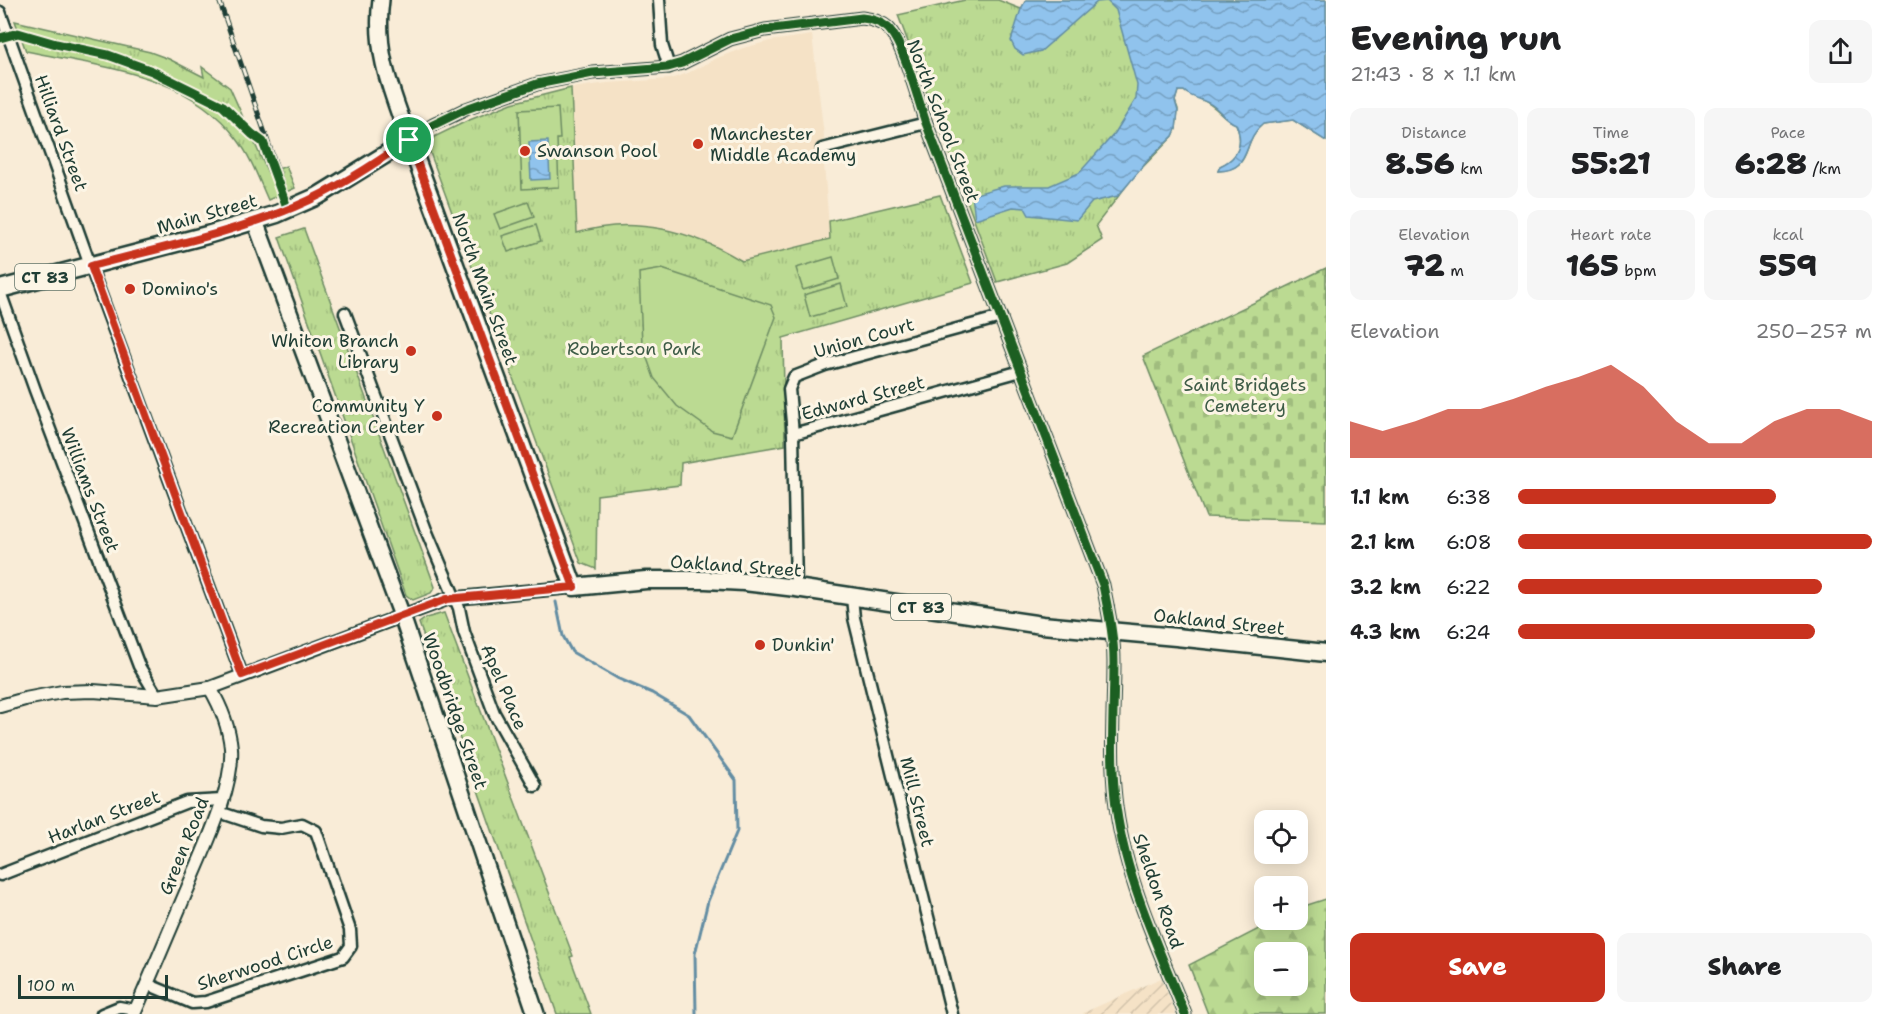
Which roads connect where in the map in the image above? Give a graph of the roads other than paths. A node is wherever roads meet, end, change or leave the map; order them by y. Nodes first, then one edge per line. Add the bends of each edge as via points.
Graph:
1 (381, 0) edge
2 (659, 0) edge
3 (0, 12) edge
4 (669, 67) junction
5 (926, 123) junction
6 (409, 140) junction
7 (822, 149) dead end
8 (255, 221) junction
9 (91, 266) junction
10 (0, 291) edge
11 (345, 313) dead end
12 (1001, 317) junction
13 (1021, 371) junction
14 (793, 434) junction
15 (574, 587) junction
16 (796, 588) junction
17 (852, 597) junction
18 (455, 598) junction
19 (402, 616) junction
20 (1112, 631) junction
21 (1326, 653) edge
22 (242, 675) junction
23 (210, 688) junction
24 (157, 696) junction
25 (0, 706) edge
26 (535, 786) dead end
27 (220, 806) junction
28 (0, 875) edge
29 (147, 984) junction
30 (134, 1012) edge
31 (102, 1014) edge
32 (536, 1014) edge
33 (952, 1014) edge
34 (1185, 1014) edge

1 - 6 main road, North Main Street via 379,35 384,72
2 - 4 street via 662,45
3 - 9 street, Hilliard Street
4 - 5 street, North School Street via 730,39 765,30 873,19 895,38
4 - 6 street, North School Street via 593,73 531,85 457,113
5 - 7 street
5 - 12 street, North School Street
6 - 8 main road, Main Street / CT 83 via 316,197
6 - 15 main road, North Main Street
8 - 9 main road, Main Street / CT 83
8 - 19 main road, Woodbridge Street
9 - 10 main road, Main Street / CT 83
9 - 22 street, Hilliard Street
10 - 24 street, Williams Street via 139,666
11 - 18 street, Apel Place
12 - 13 street, North School Street
12 - 14 street, Union Court via 794,377 789,388
13 - 14 street, Edward Street
13 - 20 street, North School Street via 1103,585
14 - 16 street, Edward Street
15 - 16 main road, Oakland Street / CT 83 via 646,580 708,580
15 - 18 street, Oakland Street
16 - 17 main road, Oakland Street / CT 83
17 - 20 main road, Oakland Street / CT 83 via 1042,625
17 - 33 street, Mill Street
18 - 19 street, Oakland Street
18 - 26 street, Apel Place via 497,720
19 - 22 street, Oakland Street
19 - 32 main road, Woodbridge Street
20 - 21 main road, Oakland Street / CT 83
20 - 34 street, Sheldon Road via 1112,748 1121,837 1141,905
22 - 23 street, Oakland Street
23 - 24 street, Oakland Street
23 - 27 street, Green Road via 218,701 231,750
24 - 25 street, Oakland Street via 62,692
27 - 28 street, Harlan Street via 187,802
27 - 29 street, Green Road
27 - 29 street, Sherwood Circle via 261,826 302,824 316,831 350,930 351,946 343,957 206,1002 192,1003
29 - 30 street, Green Road
30 - 31 street via 119,1007

